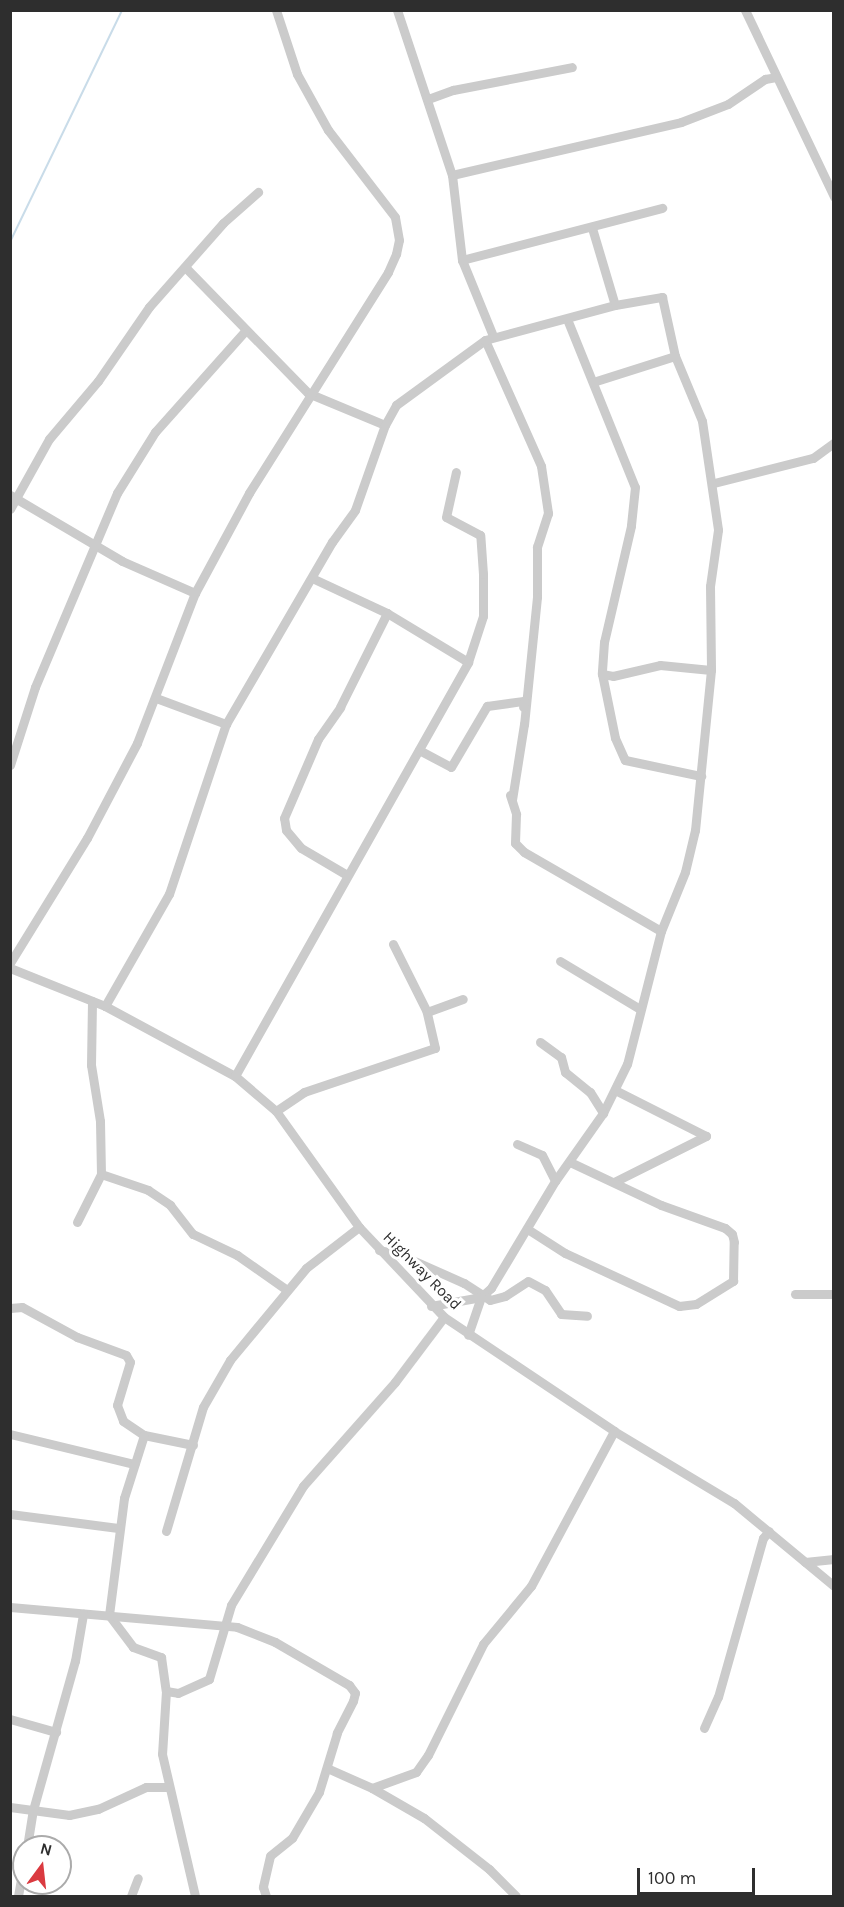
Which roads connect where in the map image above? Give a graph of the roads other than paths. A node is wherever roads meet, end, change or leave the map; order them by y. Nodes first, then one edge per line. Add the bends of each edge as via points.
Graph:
1 (276, 10) edge
2 (397, 10) edge
3 (745, 10) edge
4 (572, 67) dead end
5 (776, 77) junction
6 (428, 99) junction
7 (452, 175) junction
8 (258, 192) dead end
9 (834, 197) edge
10 (662, 208) dead end
11 (592, 228) junction
12 (462, 260) junction
13 (186, 268) junction
14 (615, 305) junction
15 (567, 319) junction
16 (245, 331) junction
17 (489, 338) junction
18 (675, 356) junction
19 (593, 382) junction
20 (308, 393) junction
21 (385, 424) junction
22 (834, 443) edge
23 (456, 472) dead end
24 (714, 483) junction
25 (14, 497) edge
26 (10, 509) edge
27 (96, 545) junction
28 (312, 578) junction
29 (195, 593) junction
30 (387, 613) junction
31 (468, 662) junction
32 (711, 670) junction
33 (602, 674) junction
34 (156, 698) junction
35 (226, 723) junction
36 (419, 750) junction
37 (10, 765) edge
38 (701, 776) junction
39 (512, 800) junction
40 (347, 874) junction
41 (661, 931) junction
42 (393, 944) dead end
43 (560, 961) dead end
44 (10, 965) edge
45 (463, 999) dead end
46 (92, 1001) junction
47 (105, 1006) junction
48 (640, 1009) junction
49 (427, 1012) junction
50 (540, 1042) dead end
51 (235, 1076) junction
52 (615, 1090) junction
53 (276, 1111) junction
54 (603, 1113) junction
55 (517, 1144) dead end
56 (570, 1162) junction
57 (101, 1174) junction
58 (555, 1181) junction
59 (614, 1182) junction
60 (77, 1222) dead end
61 (359, 1227) junction
62 (529, 1230) junction
63 (379, 1250) junction
64 (287, 1290) junction
65 (795, 1294) dead end
66 (834, 1294) edge
67 (481, 1297) junction
68 (431, 1306) junction
69 (10, 1308) edge
70 (587, 1316) dead end
71 (444, 1317) junction
72 (468, 1335) junction
73 (614, 1431) junction
74 (10, 1434) edge
75 (144, 1435) junction
76 (193, 1445) junction
77 (134, 1464) junction
78 (10, 1514) edge
79 (118, 1528) junction
80 (166, 1531) dead end
81 (769, 1531) junction
82 (834, 1559) edge
83 (805, 1562) junction
84 (834, 1586) edge
85 (10, 1607) edge
86 (83, 1614) junction
87 (109, 1615) junction
88 (225, 1626) junction
89 (166, 1691) junction
90 (10, 1719) edge
91 (704, 1728) dead end
92 (56, 1732) junction
93 (327, 1768) junction
94 (169, 1787) junction
95 (372, 1788) junction
96 (10, 1807) edge
97 (33, 1810) junction
98 (29, 1835) edge
99 (138, 1878) dead end
100 (131, 1896) edge
101 (195, 1896) edge
102 (266, 1896) edge
103 (516, 1896) edge

1 - 20 street via 297,74 318,111 387,204 399,240 388,272
2 - 6 street
3 - 5 street
4 - 6 street via 453,90
5 - 7 street via 765,79 728,104 681,122
5 - 9 street
6 - 7 street
7 - 12 street
8 - 13 street via 223,223
10 - 11 street
11 - 12 street
11 - 14 street
12 - 17 street
13 - 16 street
13 - 25 street via 149,307 98,381 48,439
14 - 15 street
14 - 18 street via 662,297
15 - 17 street
15 - 19 street
16 - 20 street
16 - 27 street via 155,432 117,494
17 - 21 street via 396,405
17 - 39 street via 541,466 548,513 537,547 537,597 525,724
18 - 19 street
18 - 24 street via 702,421
19 - 33 street via 635,487 631,526 604,642
20 - 21 street
20 - 29 street
21 - 28 street via 355,510
22 - 24 street via 813,458
23 - 31 street via 446,517 477,531 483,574 483,616
24 - 32 street via 718,530 710,586
25 - 26 street
25 - 27 street
27 - 29 street via 164,582
27 - 37 street via 35,687
28 - 30 street
28 - 35 street
29 - 34 street
30 - 31 street
30 - 40 street via 340,707 318,739 284,818 286,830 301,848
31 - 36 street
32 - 33 street via 660,665 613,676
32 - 38 street
33 - 38 street via 615,738 625,760
34 - 35 street
34 - 44 street via 87,838
35 - 47 street via 169,894
36 - 39 street via 452,767 487,706 524,701 509,794
36 - 40 street
38 - 41 street via 685,872
39 - 41 street via 516,814 515,843 524,852
40 - 51 street
41 - 48 street
42 - 49 street
43 - 48 street
44 - 46 street, Highway Road
45 - 49 street
46 - 47 street, Highway Road
46 - 57 street via 91,1065 100,1121
47 - 51 street, Highway Road
48 - 52 street via 627,1064
49 - 53 street via 436,1044 433,1049 304,1092
50 - 54 street via 561,1057 565,1072 590,1092
51 - 53 street, Highway Road
52 - 54 street
52 - 59 street via 706,1136
53 - 61 street, Highway Road
54 - 56 street
55 - 58 street via 542,1155
56 - 58 street
56 - 59 street
57 - 60 street
57 - 64 street via 148,1190 170,1205 193,1234 237,1256
58 - 62 street
59 - 62 street via 732,1234 731,1285 703,1296 696,1304 676,1305 566,1253
61 - 63 street, Highway Road
61 - 64 street via 306,1268
62 - 67 street via 492,1288
63 - 67 street via 401,1255 464,1283
63 - 68 street, Highway Road
64 - 76 street via 230,1360 203,1407
65 - 66 street
67 - 68 street
67 - 70 street via 499,1299 528,1281 545,1290 561,1314
67 - 72 street
68 - 71 street, Highway Road
69 - 75 street via 22,1307 77,1337 126,1355 130,1362 118,1413
71 - 72 street, Highway Road
71 - 88 street via 395,1382 303,1486 237,1595
72 - 73 street, Highway Road
73 - 81 street, Highway Road via 734,1503
73 - 95 street via 531,1586 483,1644 428,1755 416,1772
74 - 77 street
75 - 76 street
75 - 77 street
76 - 80 street
77 - 79 street
78 - 79 street
79 - 87 street
81 - 83 street, Highway Road
81 - 91 street via 763,1538 718,1697
82 - 83 street
83 - 84 street, Highway Road
85 - 86 street
86 - 87 street
86 - 92 street
87 - 88 street
87 - 89 street via 133,1647 161,1657
88 - 89 street via 208,1680 178,1693
88 - 93 street via 275,1642 349,1685 355,1693
89 - 94 street via 162,1754
90 - 92 street
92 - 97 street
93 - 95 street
93 - 102 street via 312,1810 285,1847 270,1856 262,1887
94 - 97 street via 146,1787 78,1814
94 - 101 street via 177,1804
95 - 103 street via 424,1818 489,1869
96 - 97 street
97 - 98 street
99 - 100 street

